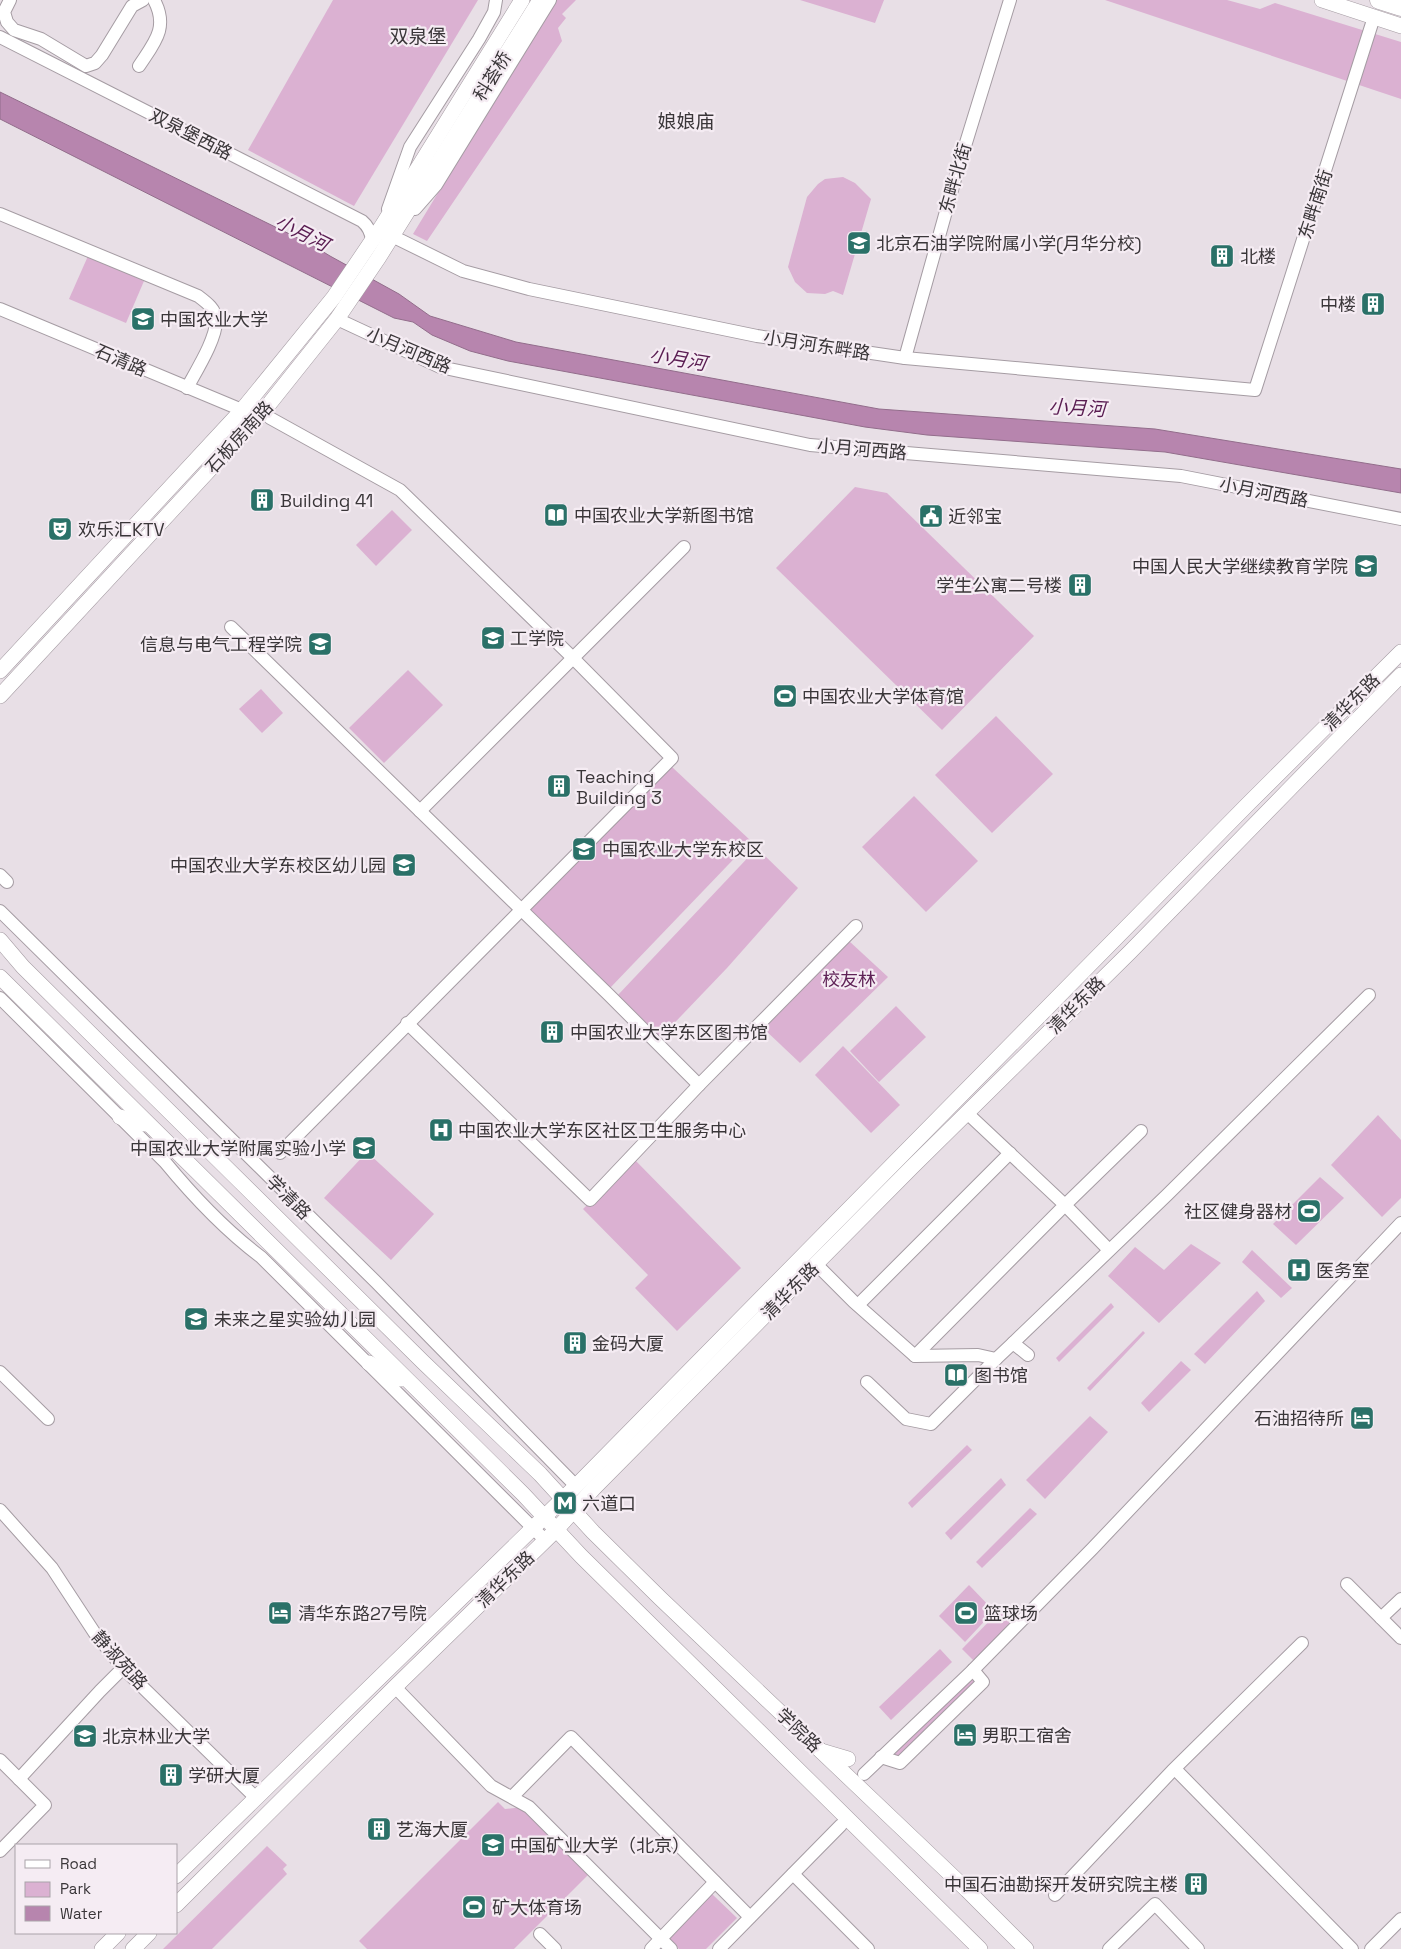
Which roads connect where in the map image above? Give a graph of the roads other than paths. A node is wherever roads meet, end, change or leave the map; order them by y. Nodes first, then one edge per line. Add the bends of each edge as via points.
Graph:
1 (10, 0) edge
2 (143, 0) edge
3 (154, 0) edge
4 (496, 0) edge
5 (522, 0) edge
6 (540, 0) edge
7 (550, 0) edge
8 (1010, 0) edge
9 (1322, 0) edge
10 (1380, 0) edge
11 (1401, 7) edge
12 (1374, 17) junction
13 (1401, 26) edge
14 (0, 38) edge
15 (139, 66) dead end
16 (431, 145) joint
17 (446, 152) joint
18 (0, 214) edge
19 (389, 232) junction
20 (372, 240) junction
21 (0, 310) edge
22 (337, 319) junction
23 (905, 358) junction
24 (187, 388) junction
25 (1255, 390) joint
26 (242, 410) junction
27 (270, 418) dead end
28 (1401, 519) edge
29 (684, 547) dead end
30 (231, 627) dead end
31 (1401, 652) edge
32 (573, 658) junction
33 (0, 671) edge
34 (1401, 675) edge
35 (0, 696) edge
36 (1250, 802) junction
37 (420, 811) junction
38 (1263, 817) junction
39 (521, 909) junction
40 (0, 911) edge
41 (856, 926) dead end
42 (0, 940) edge
43 (0, 977) edge
44 (1369, 995) dead end
45 (0, 998) edge
46 (407, 1024) junction
47 (699, 1085) junction
48 (967, 1113) junction
49 (120, 1117) junction
50 (149, 1126) junction
51 (1140, 1131) dead end
52 (280, 1153) dead end
53 (1010, 1153) junction
54 (1065, 1205) junction
55 (1401, 1223) edge
56 (1109, 1250) junction
57 (816, 1264) junction
58 (858, 1305) junction
59 (1013, 1343) junction
60 (1028, 1355) dead end
61 (915, 1356) junction
62 (996, 1359) junction
63 (369, 1363) junction
64 (0, 1372) edge
65 (408, 1382) junction
66 (867, 1382) dead end
67 (48, 1419) dead end
68 (576, 1486) junction
69 (563, 1499) junction
70 (0, 1510) edge
71 (573, 1510) junction
72 (544, 1517) junction
73 (533, 1528) junction
74 (556, 1530) junction
75 (545, 1540) junction
76 (1347, 1584) dead end
77 (1401, 1599) edge
78 (1381, 1618) junction
79 (1401, 1638) edge
80 (1302, 1643) dead end
81 (124, 1668) junction
82 (395, 1687) junction
83 (742, 1714) junction
84 (756, 1740) dead end
85 (820, 1751) junction
86 (848, 1759) dead end
87 (0, 1760) edge
88 (1175, 1769) junction
89 (19, 1779) junction
90 (869, 1779) joint
91 (513, 1796) junction
92 (256, 1797) junction
93 (279, 1802) junction
94 (882, 1810) junction
95 (260, 1821) junction
96 (841, 1825) dead end
97 (0, 1851) edge
98 (178, 1874) edge
99 (793, 1874) junction
100 (715, 1882) junction
101 (1055, 1895) dead end
102 (178, 1903) edge
103 (750, 1917) junction
104 (1401, 1919) edge
105 (117, 1934) edge
106 (148, 1934) edge
107 (540, 1934) dead end
108 (661, 1938) junction
109 (866, 1948) edge
110 (102, 1949) edge
111 (133, 1949) edge
112 (555, 1949) edge
113 (650, 1949) edge
114 (671, 1949) edge
115 (719, 1949) edge
116 (980, 1949) edge
117 (1026, 1949) edge
118 (1109, 1949) edge
119 (1198, 1949) edge
120 (1352, 1949) edge
121 (1371, 1949) edge

1 - 2 street via 4,12 14,30 41,40 86,66 95,63 102,55 132,6
3 - 15 street via 160,13 161,28
4 - 19 street via 494,12 410,147
5 - 16 main road, 科荟桥
6 - 17 main road, 科荟桥
7 - 19 street via 436,185
8 - 23 street, 东畔北街
9 - 12 main road
10 - 11 highway
12 - 13 main road
12 - 25 street, 东畔南街
14 - 20 street, 双泉堡西路 via 362,221 367,225
16 - 19 main road, 石板房南路
17 - 19 main road, 石板房南路
18 - 24 street via 198,296 210,304 217,319 211,340
19 - 20 main road, 石板房南路
19 - 22 main road, 石板房南路 via 375,263
19 - 23 street, 小月河东畔路 via 463,271 529,290 757,336
20 - 26 main road, 石板房南路 via 334,296
21 - 24 street, 石清路
22 - 28 street, 小月河西路 via 440,367 810,445 1181,476
22 - 35 main road, 石板房南路 via 262,413
23 - 25 street, 小月河东畔路
24 - 26 street, 石清路
26 - 33 main road, 石板房南路
27 - 32 street via 400,490
29 - 32 street
30 - 37 street
31 - 36 main road, 清华东路
32 - 37 street
32 - 39 street via 672,758
34 - 38 main road, 清华东路
36 - 38 main road
36 - 68 main road, 清华东路
37 - 39 street
38 - 48 main road, 清华东路
39 - 46 street
39 - 47 street
40 - 68 street, 学清路 via 376,1282
41 - 47 street
42 - 69 main road, 学清路 via 23,967
43 - 50 main road
44 - 56 street
45 - 49 street
46 - 47 street via 590,1200
46 - 52 street
48 - 53 street
48 - 57 main road, 清华东路
49 - 50 main road
49 - 63 street via 186,1187
50 - 65 main road
51 - 54 street
53 - 54 street
53 - 58 street
54 - 56 street
54 - 61 street
55 - 90 street via 1169,1469 973,1670 881,1757
56 - 59 street
57 - 58 street
57 - 71 main road, 清华东路
58 - 61 street
59 - 60 street
59 - 62 street
61 - 62 street via 978,1355
62 - 66 street via 931,1424 906,1419
63 - 65 main road
63 - 73 street
64 - 67 street
65 - 72 main road
68 - 69 main road, 清华东路
69 - 71 main road, 学清路
69 - 72 main road, 清华东路
70 - 81 street, 静淑苑路 via 52,1568 94,1632
71 - 74 main road, 清华东路
71 - 85 main road, 学院路
72 - 73 main road, 清华东路
72 - 74 main road, 学院路
73 - 75 street
73 - 92 main road, 清华东路
74 - 75 main road, 清华东路
74 - 83 main road, 学院路
75 - 82 main road, 清华东路
76 - 78 street
77 - 78 street
78 - 79 street
80 - 88 street
81 - 89 street
81 - 92 street, 静淑苑路
82 - 91 street via 491,1786
82 - 93 main road, 清华东路
83 - 84 main road
83 - 116 main road, 学院路
85 - 86 main road
85 - 94 main road, 学院路
87 - 89 street
88 - 101 street
88 - 120 street
89 - 97 street via 46,1805
90 - 94 main road
91 - 100 street via 571,1737
91 - 108 street via 529,1807
92 - 93 main road
92 - 95 main road
92 - 98 main road, 清华东路
93 - 95 main road, 清华东路
94 - 117 main road, 学院路
95 - 102 main road, 清华东路
96 - 99 street
99 - 103 street
99 - 109 street
100 - 103 street
100 - 108 street
103 - 115 street
104 - 121 street
105 - 110 main road
106 - 111 main road
107 - 112 street
108 - 113 street
108 - 114 street
118 - 119 street via 1155,1904

